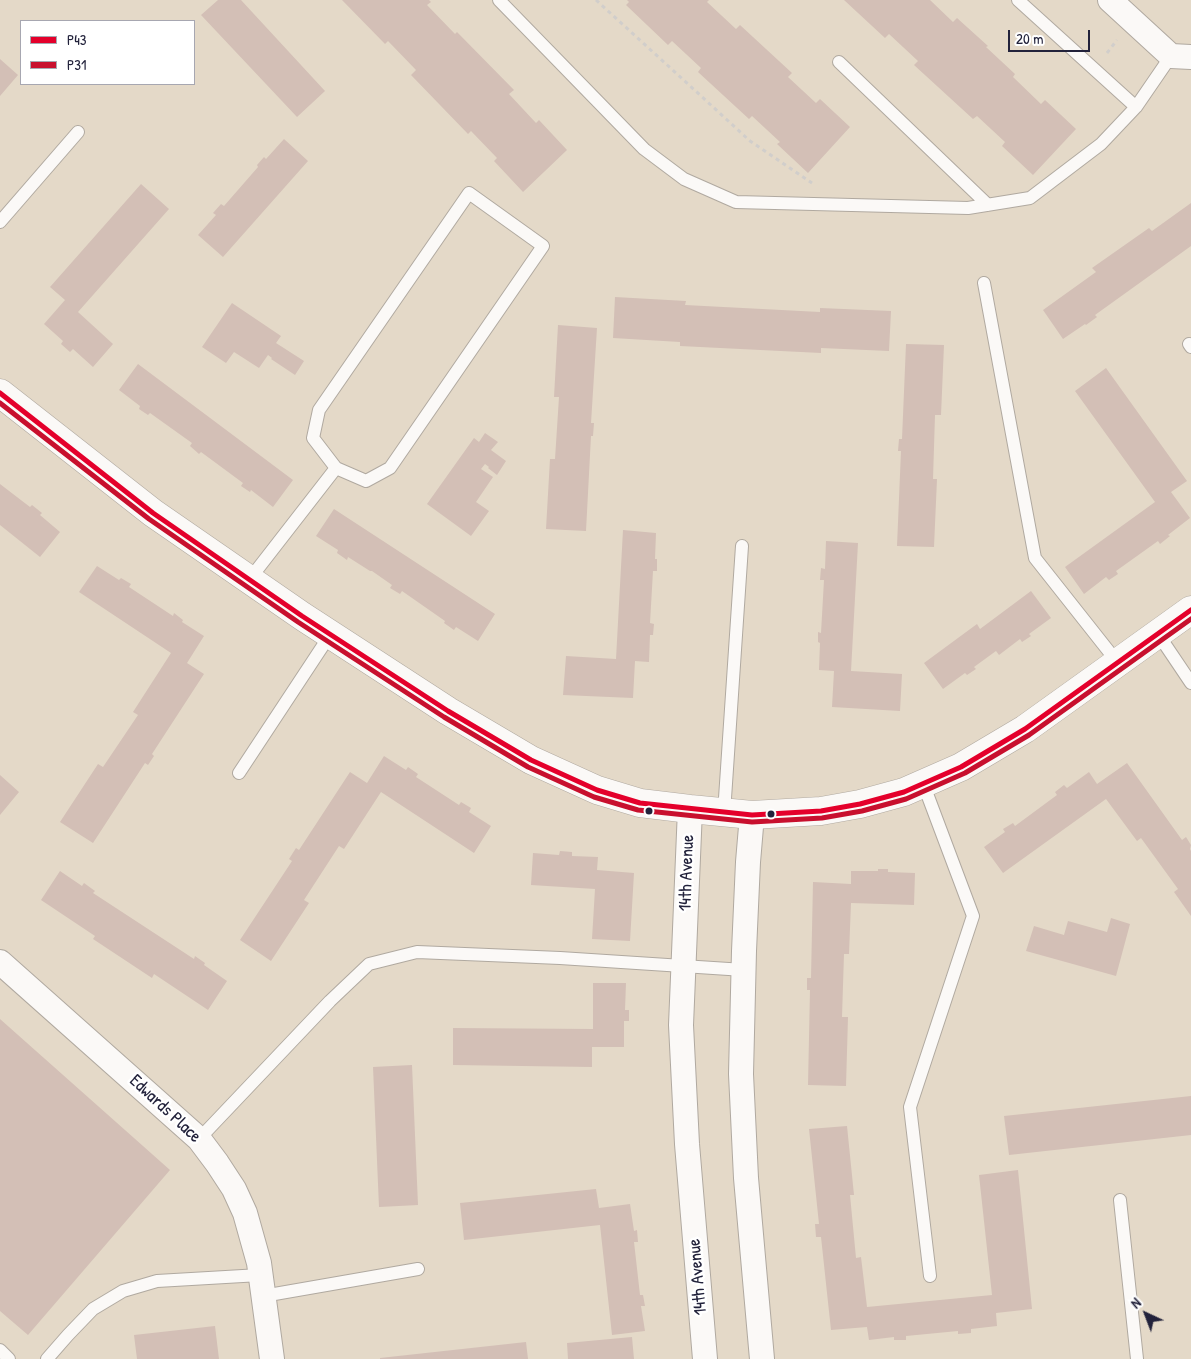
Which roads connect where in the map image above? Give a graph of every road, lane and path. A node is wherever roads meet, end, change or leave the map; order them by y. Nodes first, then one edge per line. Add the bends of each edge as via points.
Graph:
1 (500, 0) edge
2 (596, 0) edge
3 (1018, 0) edge
4 (1110, 0) edge
5 (1181, 56) edge
6 (839, 62) dead end
7 (1136, 107) junction
8 (78, 132) dead end
9 (819, 188) dead end
10 (988, 205) junction
11 (0, 222) edge
12 (984, 283) dead end
13 (0, 393) edge
14 (336, 468) junction
15 (742, 546) dead end
16 (249, 580) junction
17 (1191, 610) edge
18 (1158, 634) junction
19 (330, 635) junction
20 (1118, 663) junction
21 (1191, 683) edge
22 (238, 773) dead end
23 (923, 784) junction
24 (690, 810) junction
25 (724, 813) junction
26 (752, 815) junction
27 (0, 962) edge
28 (684, 966) junction
29 (744, 970) junction
30 (199, 1139) junction
31 (1120, 1200) dead end
32 (418, 1269) dead end
33 (930, 1276) dead end
34 (262, 1285) junction
35 (0, 1350) edge
36 (9, 1359) edge
37 (47, 1359) edge
38 (272, 1359) edge
39 (705, 1359) edge
40 (762, 1359) edge
41 (1137, 1359) edge

1 - 10 lane via 644,149 684,179 736,202 968,208
2 - 9 path via 750,141
3 - 7 lane
4 - 5 street
5 - 7 lane
6 - 10 lane
7 - 10 lane via 1101,144 1030,198
8 - 11 lane
12 - 20 lane via 1035,558
13 - 16 street, 14th Avenue via 153,513
14 - 14 lane via 366,481 390,468 543,246 469,193 319,410 313,438
14 - 16 lane
15 - 25 lane
16 - 19 street, 14th Avenue
17 - 18 street
18 - 20 street
18 - 21 lane
19 - 22 lane
19 - 24 street, 14th Avenue via 531,760 597,790 640,803
20 - 23 street via 1025,729
23 - 26 street via 860,804 821,811
23 - 33 lane via 973,916 910,1107
24 - 25 street
24 - 28 street, 14th Avenue
25 - 26 street
26 - 29 street
27 - 30 street, Edwards Place
28 - 29 lane
28 - 30 lane via 417,952 369,964
28 - 39 street, 14th Avenue via 681,1026 687,1144
29 - 40 street via 741,1074 746,1178
30 - 34 street, Edwards Place via 234,1189 245,1213
31 - 41 lane
32 - 34 lane
34 - 37 lane via 157,1281 123,1291 93,1309
34 - 38 street, Edwards Place
35 - 36 lane

